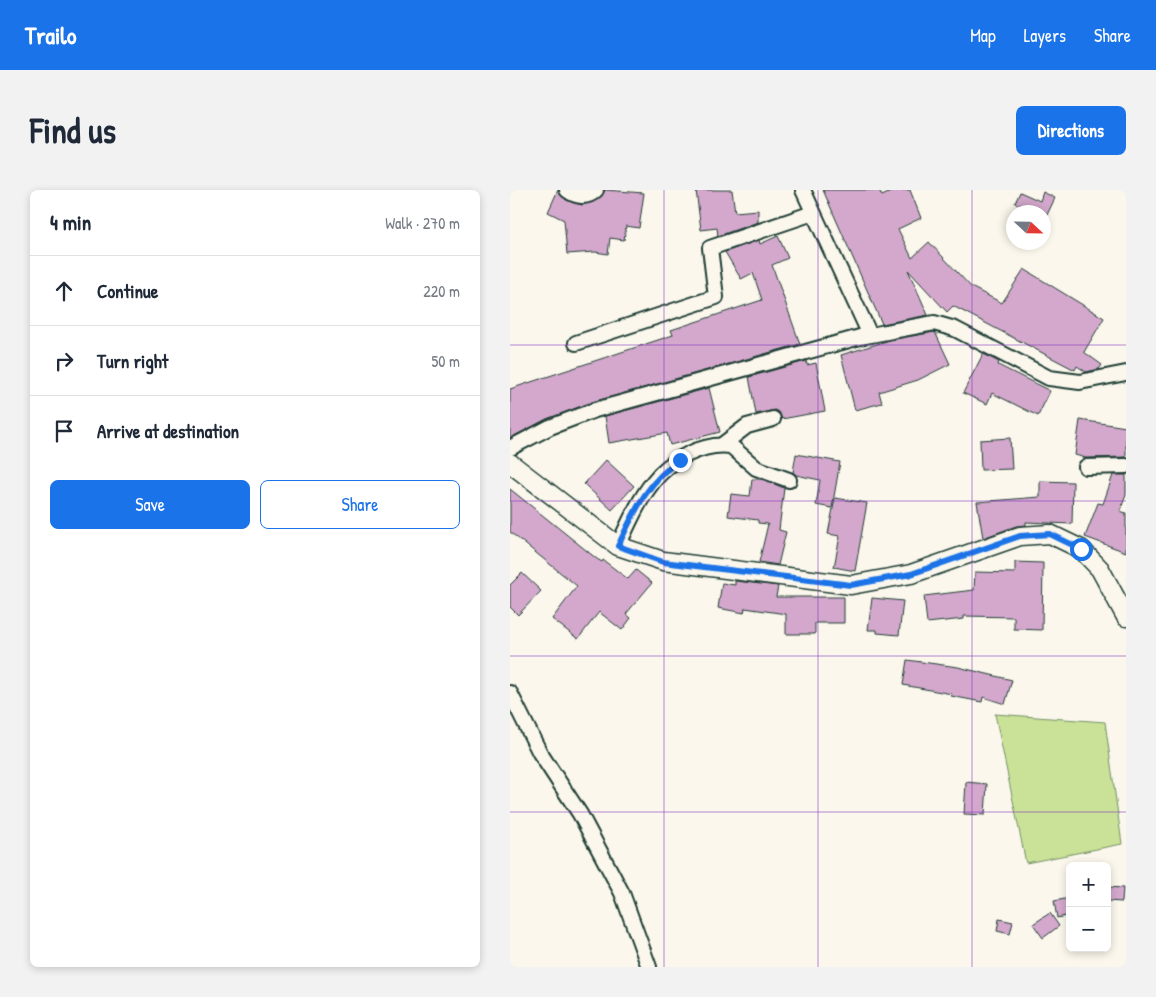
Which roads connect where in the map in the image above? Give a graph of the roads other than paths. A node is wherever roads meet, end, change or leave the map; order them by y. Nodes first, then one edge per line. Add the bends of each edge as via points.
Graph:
1 (567, 190) edge
2 (596, 190) edge
3 (803, 190) edge
4 (813, 213) junction
5 (870, 335) junction
6 (576, 343) dead end
7 (1126, 373) edge
8 (773, 419) dead end
9 (722, 445) junction
10 (510, 448) edge
11 (510, 463) edge
12 (1126, 466) edge
13 (1086, 467) dead end
14 (789, 480) dead end
15 (618, 546) junction
16 (1126, 617) edge
17 (510, 693) edge
18 (649, 967) edge

1 - 2 street via 578,196 591,195
3 - 4 street
4 - 5 street
4 - 6 street via 710,248 716,297
5 - 7 street via 934,323 955,329 1049,378 1080,382
5 - 10 street via 595,410 550,426
8 - 9 street via 747,426
9 - 14 street via 740,452 756,468
9 - 15 street via 690,453 654,480
11 - 15 street
12 - 13 street
15 - 16 street via 663,562 851,585 911,574 1020,536 1050,534 1081,549 1100,569
17 - 18 street via 540,753 580,814 622,892

